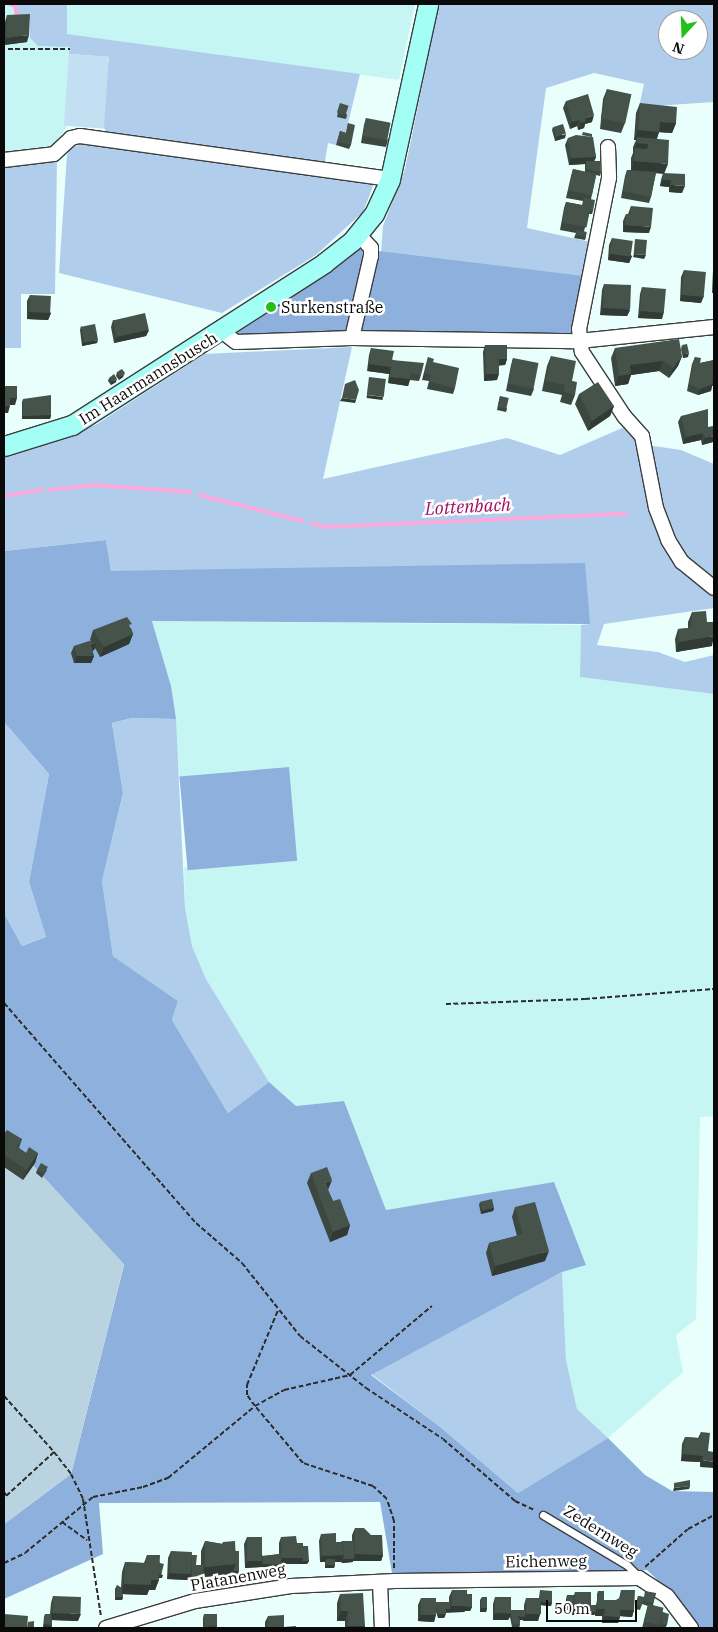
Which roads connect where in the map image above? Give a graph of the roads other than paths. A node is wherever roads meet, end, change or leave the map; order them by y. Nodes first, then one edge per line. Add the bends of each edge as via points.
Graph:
1 (428, 4) edge
2 (608, 147) dead end
3 (4, 160) edge
4 (390, 179) junction
5 (358, 234) junction
6 (714, 327) edge
7 (220, 330) junction
8 (352, 338) junction
9 (579, 341) junction
10 (4, 446) edge
11 (714, 588) edge
12 (543, 1515) road end
13 (639, 1578) junction
14 (380, 1583) junction
15 (104, 1623) edge
16 (382, 1628) edge
17 (691, 1628) edge

1 - 4 street
2 - 9 street via 609,178 578,329
3 - 4 street via 54,154 71,138 80,136
4 - 5 street via 374,214
5 - 7 street via 324,263
5 - 8 street via 371,248 371,256
6 - 9 street, Im Haarmannsbusch
7 - 8 street, Im Haarmannsbusch via 236,342
7 - 10 street, Im Haarmannsbusch via 72,424
8 - 9 street, Im Haarmannsbusch
9 - 11 street via 604,389 642,436 656,508 668,540 682,562
12 - 13 lane, Zedernweg via 627,1565
13 - 14 street, Eichenweg
13 - 17 street via 667,1596
14 - 15 street, Platanenweg via 300,1585 247,1592
14 - 16 street

